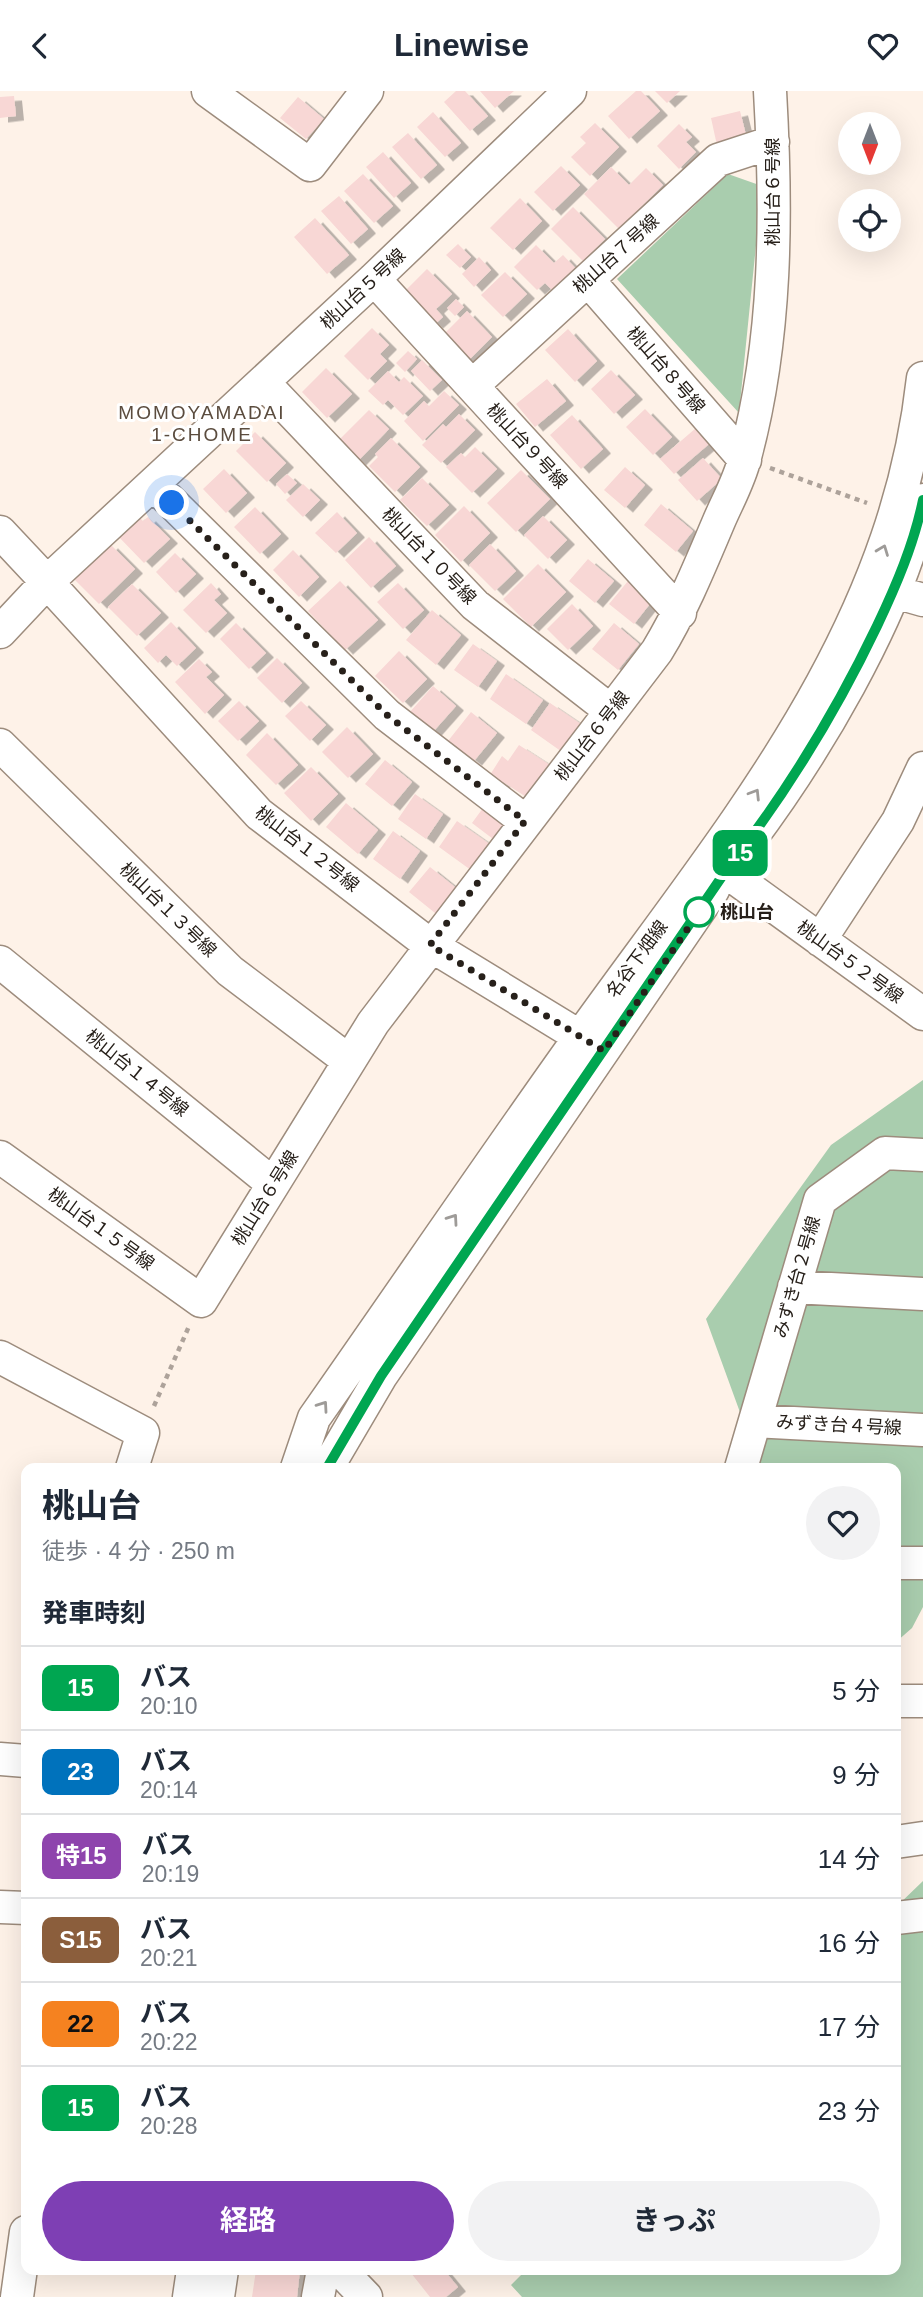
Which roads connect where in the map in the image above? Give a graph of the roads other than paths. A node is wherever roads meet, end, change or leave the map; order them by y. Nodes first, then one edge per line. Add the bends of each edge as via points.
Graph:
1 (208, 91) edge
2 (367, 91) edge
3 (570, 91) edge
4 (770, 91) edge
5 (773, 142) junction
6 (374, 279) junction
7 (588, 280) junction
8 (923, 378) edge
9 (263, 382) junction
10 (472, 386) junction
11 (745, 460) junction
12 (153, 484) junction
13 (910, 507) edge
14 (0, 532) edge
15 (47, 582) junction
16 (881, 588) junction
17 (923, 600) edge
18 (680, 613) junction
19 (0, 632) edge
20 (611, 711) junction
21 (0, 745) edge
22 (923, 768) edge
23 (525, 821) junction
24 (717, 866) junction
25 (820, 940) junction
26 (430, 945) junction
27 (0, 962) edge
28 (923, 1014) edge
29 (592, 1044) junction
30 (349, 1061) junction
31 (923, 1155) edge
32 (0, 1157) edge
33 (273, 1184) junction
34 (794, 1287) junction
35 (923, 1294) edge
36 (201, 1301) joint
37 (3, 1370) edge
38 (755, 1421) junction
39 (923, 1430) edge
40 (134, 1463) edge
41 (298, 1463) edge
42 (330, 1463) edge
43 (742, 1463) edge
44 (901, 1563) edge
45 (923, 1563) edge
46 (901, 1701) edge
47 (923, 1701) edge
48 (0, 1759) edge
49 (21, 1761) edge
50 (923, 1838) edge
51 (901, 1841) edge
52 (0, 1907) edge
53 (21, 1908) edge
54 (923, 1915) edge
55 (901, 1917) edge
56 (21, 2268) edge
57 (192, 2275) edge
58 (221, 2275) edge
59 (322, 2275) edge
60 (346, 2275) edge
61 (17, 2297) edge
62 (189, 2297) edge
63 (218, 2297) edge
64 (318, 2297) edge
65 (366, 2297) edge

1 - 2 street via 310,165
3 - 6 street, 桃山台５号線
4 - 5 street, 桃山台６号線
5 - 7 street, 桃山台７号線 via 719,160
5 - 11 street, 桃山台６号線 via 773,277 759,395
6 - 9 street, 桃山台５号線
6 - 10 street, 桃山台９号線
7 - 10 street, 桃山台７号線
7 - 11 street, 桃山台８号線
8 - 13 street, 名谷下畑線
9 - 12 street, 桃山台５号線
9 - 20 street, 桃山台１０号線 via 475,605
10 - 18 street, 桃山台９号線
11 - 18 street, 桃山台６号線
12 - 15 street, 桃山台５号線
12 - 23 street via 387,715
13 - 16 street, 名谷下畑線 via 919,522
14 - 15 street, 桃山台１２号線
15 - 19 street
15 - 26 street, 桃山台１２号線 via 259,814
16 - 17 street
16 - 24 street, 名谷下畑線 via 825,728 761,826
18 - 20 street, 桃山台６号線
20 - 23 street, 桃山台６号線
21 - 30 street, 桃山台１３号線 via 230,971
22 - 25 street via 898,821
23 - 26 street, 桃山台６号線
24 - 25 street, 桃山台５２号線
24 - 29 street, 名谷下畑線
25 - 28 street, 桃山台５２号線
26 - 29 street, 桃山台１２号線
26 - 30 street, 桃山台６号線
27 - 33 street, 桃山台１４号線
41 -> 29 street, 名谷下畑線 via 314,1418
29 - 42 street, 名谷下畑線
30 - 33 street, 桃山台６号線
31 - 34 street, みずき台２号線 via 885,1153 820,1200
32 - 36 street, 桃山台１５号線
33 - 36 street, 桃山台６号線
34 - 35 street
34 - 38 street, みずき台２号線
37 - 40 street via 143,1433
38 - 39 street, みずき台４号線
38 - 43 street, みずき台２号線
44 - 45 street
46 - 47 street
48 - 49 street
50 - 51 street
52 - 53 street
54 - 55 street
56 - 61 street
57 - 62 street
58 - 63 street
59 - 64 street
60 - 65 street

